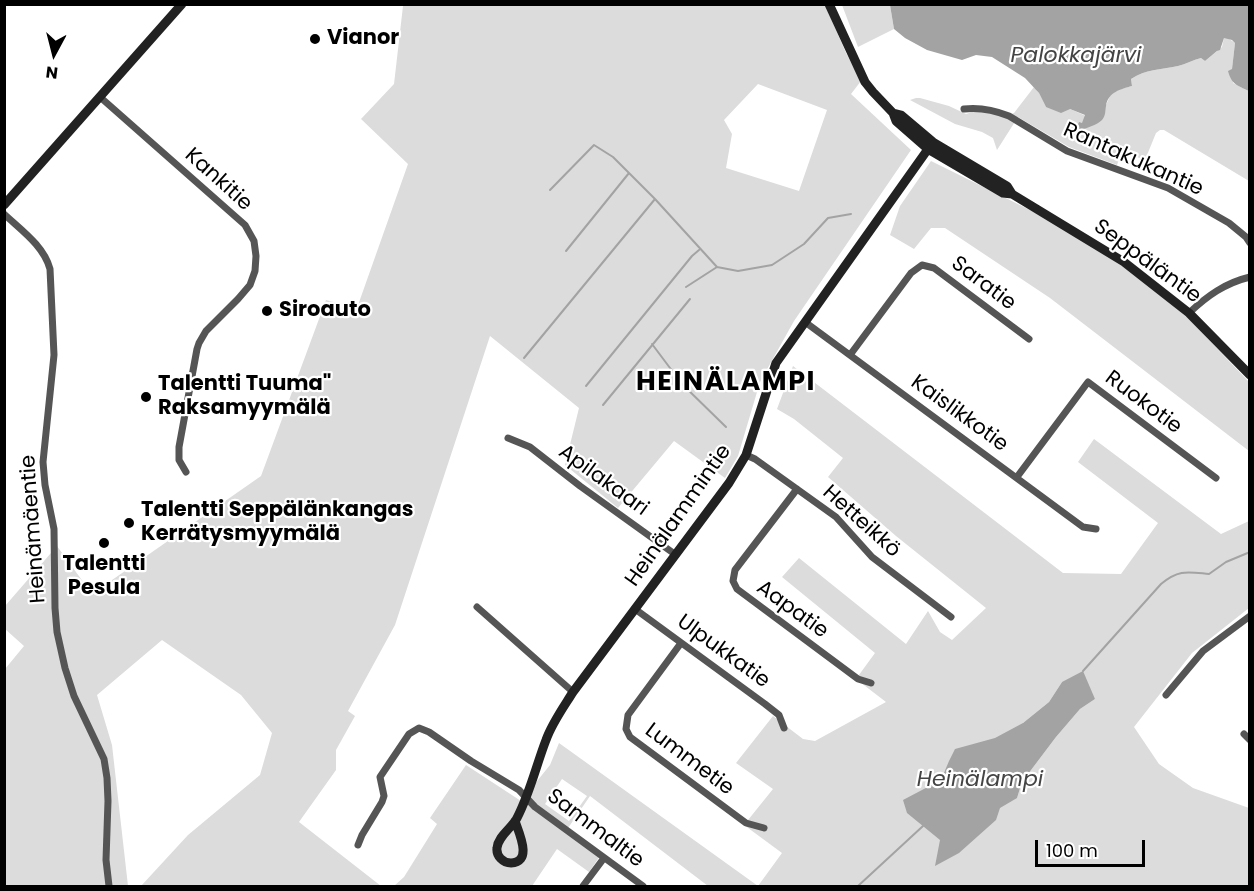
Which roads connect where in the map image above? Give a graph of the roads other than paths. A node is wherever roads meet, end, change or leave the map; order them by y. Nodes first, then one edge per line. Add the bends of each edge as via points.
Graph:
1 (182, 4) edge
2 (829, 4) edge
3 (100, 98) junction
4 (964, 110) dead end
5 (930, 146) junction
6 (4, 205) edge
7 (4, 214) edge
8 (1250, 243) edge
9 (1250, 277) edge
10 (1188, 313) junction
11 (805, 322) junction
12 (1029, 339) dead end
13 (850, 355) junction
14 (1250, 375) edge
15 (508, 438) dead end
16 (746, 455) junction
17 (186, 472) dead end
18 (1017, 477) junction
19 (1216, 478) dead end
20 (797, 489) junction
21 (1096, 529) dead end
22 (676, 555) junction
23 (477, 607) dead end
24 (635, 609) junction
25 (1250, 616) edge
26 (951, 617) dead end
27 (681, 643) junction
28 (871, 683) dead end
29 (573, 692) junction
30 (1166, 695) dead end
31 (784, 728) dead end
32 (1244, 734) dead end
33 (1250, 740) edge
34 (527, 797) junction
35 (515, 821) dead end
36 (764, 828) dead end
37 (358, 845) dead end
38 (604, 858) junction
39 (109, 886) edge
40 (583, 886) edge
41 (643, 886) edge

1 - 3 street
2 - 5 street, Seppäläntie via 865,82 896,121
3 - 6 street
3 - 17 street, Kankitie via 246,225 254,241 255,271 250,285 206,331 197,349 179,447 179,460
4 - 8 street, Rantakukantie via 1000,112 1067,151 1168,188 1228,224
5 - 10 street, Seppäläntie via 1124,262
5 - 11 street, Heinälammintie
7 - 39 street, Heinämäentie via 42,251 50,269 54,355 43,462 54,529 57,632 74,696 104,759
9 - 10 street via 1222,286
10 - 14 street, Seppäläntie
11 - 13 street, Kaislikkotie
11 - 16 street, Heinälammintie via 777,363
12 - 13 street, Saratie via 934,268 922,265 911,273
13 - 18 street, Kaislikkotie
15 - 22 street, Apilakaari via 530,447
16 - 20 street, Hetteikkö
16 - 22 street, Heinälammintie
18 - 19 street, Ruokotie via 1089,382
18 - 21 street, Kaislikkotie via 1083,527
20 - 26 street, Hetteikkö via 836,517 872,557
20 - 28 street, Aapatie via 735,570 736,590 858,679
22 - 24 street, Heinälammintie
23 - 29 street
24 - 27 street, Ulpukkatie
24 - 29 street, Heinälammintie
25 - 30 street via 1203,651
27 - 31 street, Ulpukkatie via 779,715
27 - 36 street, Lummetie via 627,715 626,729 630,737 747,823
29 - 34 street, Heinälammintie via 552,726
32 - 33 street
34 - 35 street, Heinälammintie
34 - 37 street, Sammaltie via 419,728 409,734 380,777 384,796
34 - 38 street, Sammaltie
38 - 40 street
38 - 41 street, Sammaltie

